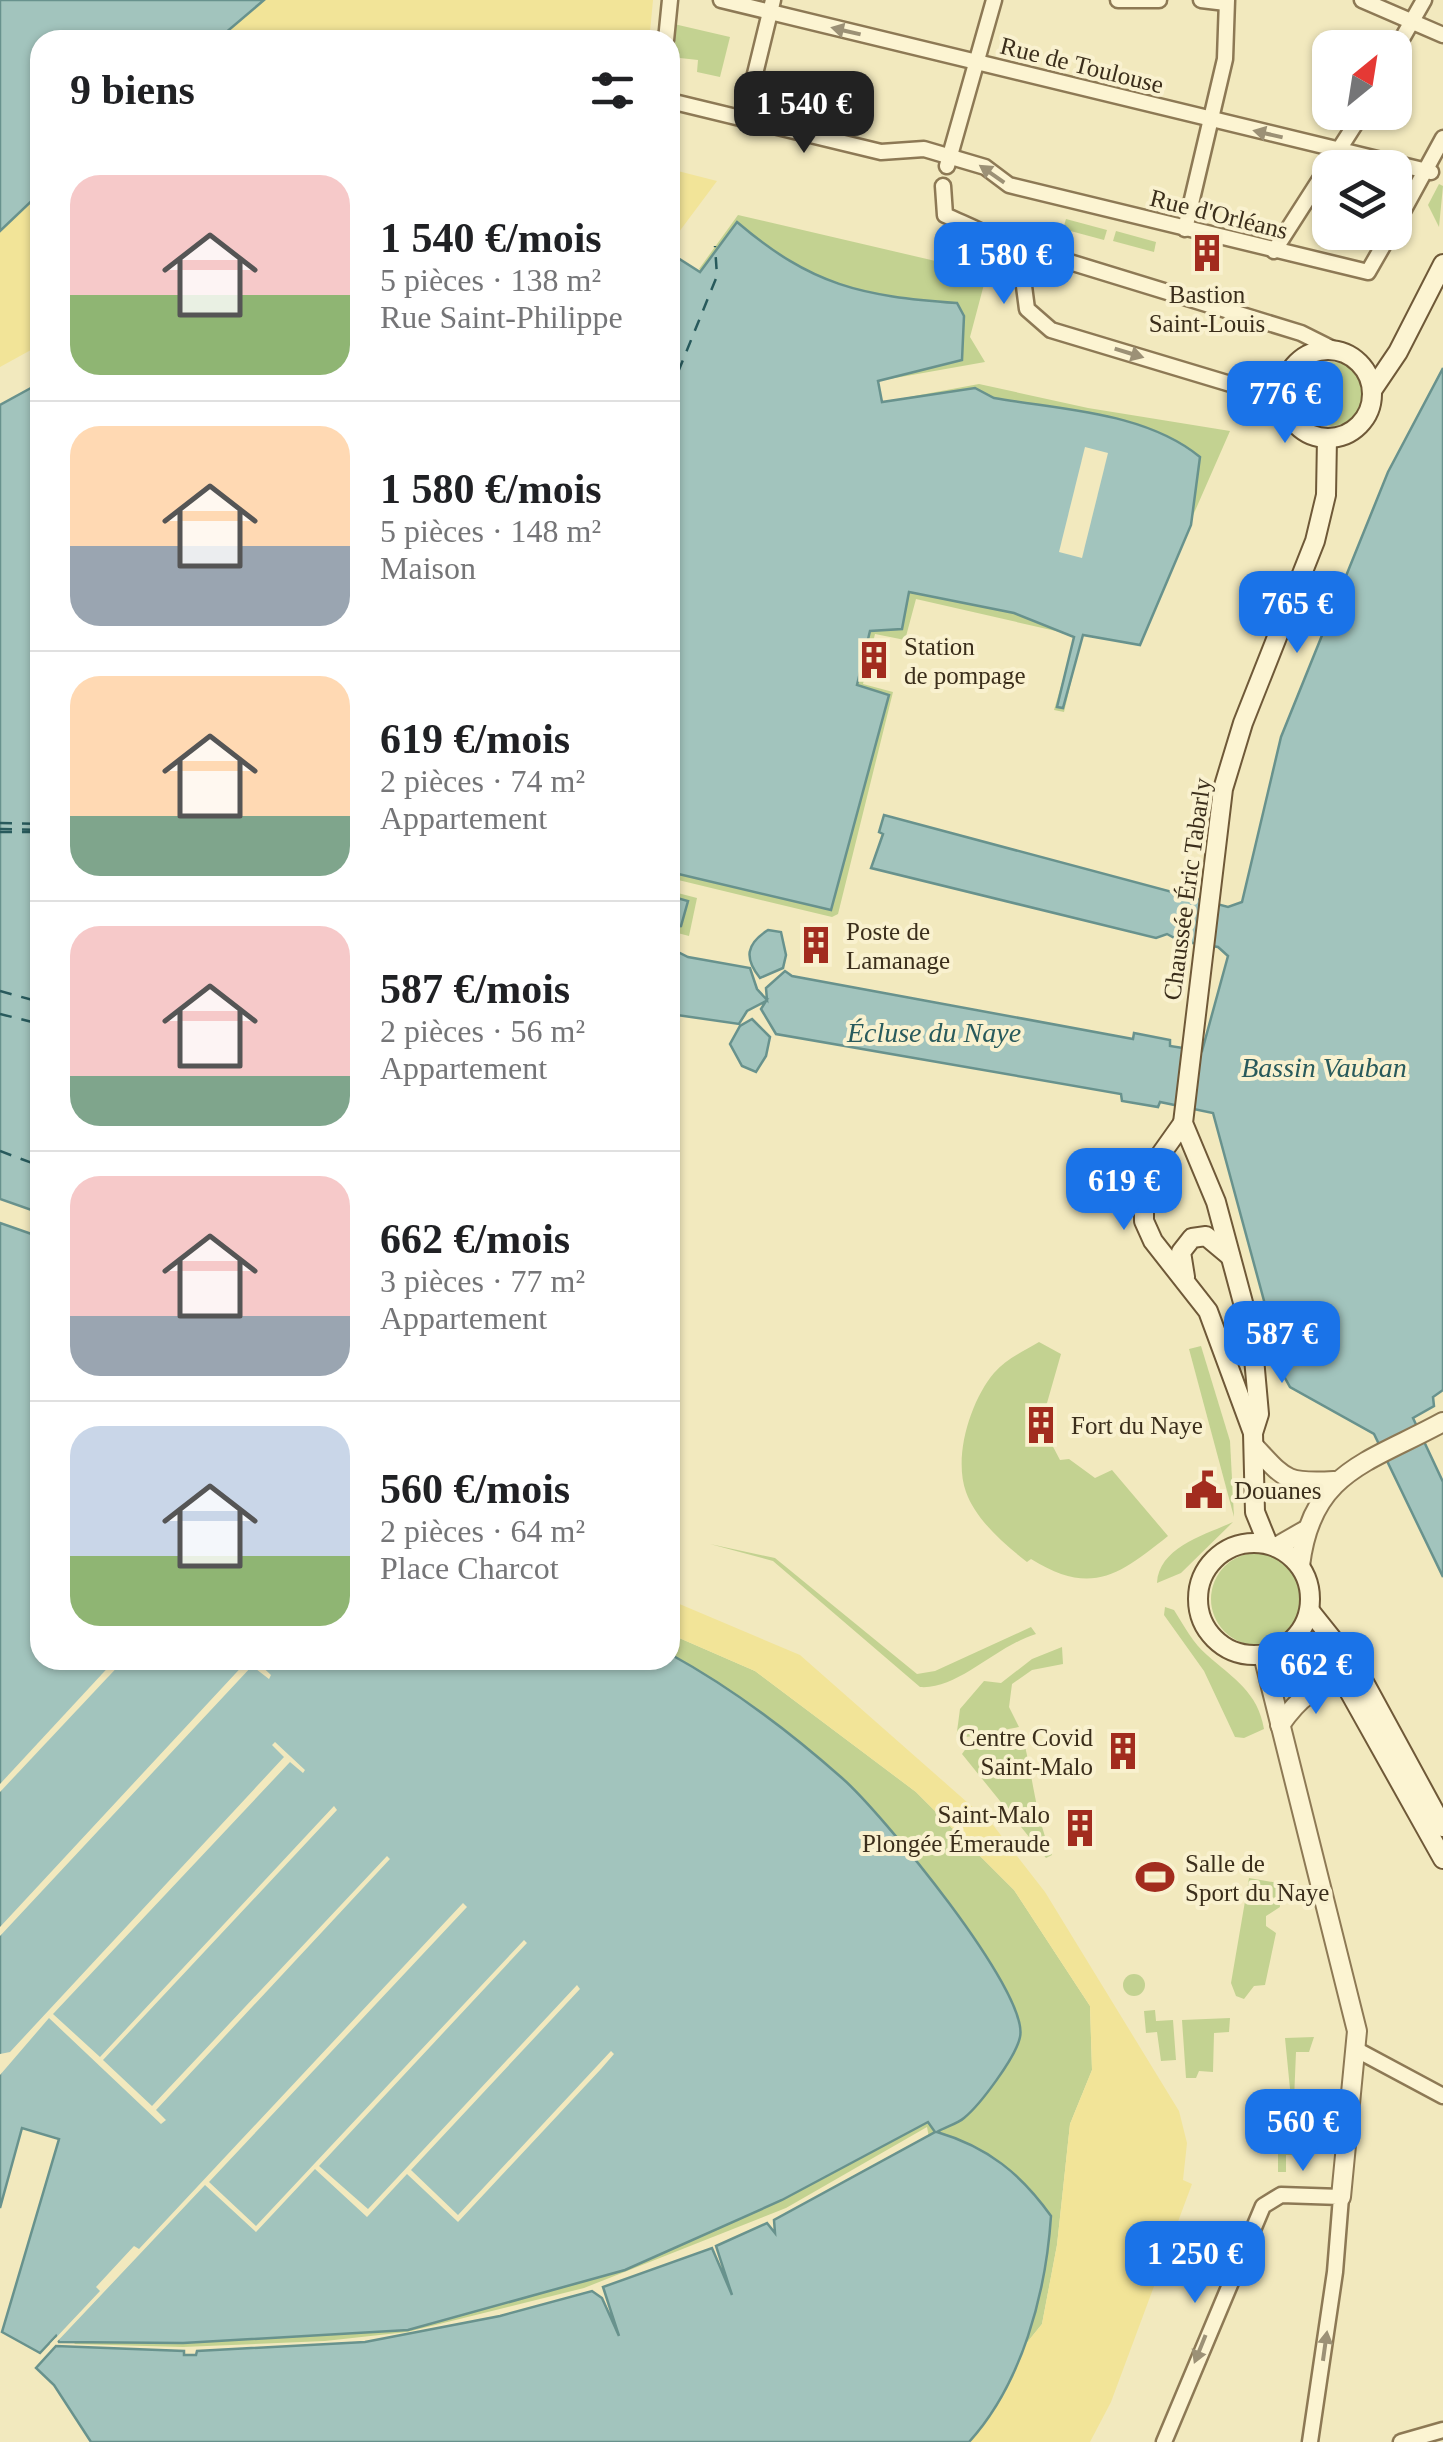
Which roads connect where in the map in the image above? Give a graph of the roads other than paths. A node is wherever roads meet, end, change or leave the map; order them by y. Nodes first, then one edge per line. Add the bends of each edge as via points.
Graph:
1 (670, 0) edge
2 (721, 0) edge
3 (994, 0) edge
4 (1118, 0) edge
5 (1201, 0) edge
6 (1362, 0) edge
7 (1424, 0) edge
8 (1154, 2) edge
9 (1227, 2) edge
10 (772, 7) edge
11 (1411, 18) junction
12 (667, 30) edge
13 (1405, 30) edge
14 (1443, 35) edge
15 (976, 61) junction
16 (680, 103) edge
17 (744, 120) junction
18 (1212, 121) junction
19 (1352, 130) edge
20 (1443, 138) edge
21 (1340, 150) joint
22 (948, 160) junction
23 (1412, 168) edge
24 (1429, 172) junction
25 (943, 186) dead end
26 (1312, 193) edge
27 (1412, 199) edge
28 (1185, 229) junction
29 (1381, 250) edge
30 (1274, 251) junction
31 (1443, 264) edge
32 (1022, 271) junction
33 (1333, 350) junction
34 (1392, 360) junction
35 (1358, 361) junction
36 (1373, 389) junction
37 (1285, 404) junction
38 (1327, 438) junction
39 (1182, 1123) junction
40 (1231, 1256) junction
41 (1186, 1281) junction
42 (1443, 1422) edge
43 (1254, 1439) junction
44 (1339, 1478) junction
45 (1255, 1512) junction
46 (1304, 1531) junction
47 (1238, 1544) junction
48 (1272, 1546) junction
49 (1300, 1566) junction
50 (1310, 1612) junction
51 (1287, 1645) junction
52 (1264, 1654) junction
53 (1348, 1688) junction
54 (1280, 1725) junction
55 (1443, 1827) edge
56 (1443, 1859) edge
57 (1357, 2050) junction
58 (1443, 2096) edge
59 (1340, 2198) junction
60 (1443, 2430) edge
61 (1164, 2442) edge
62 (1310, 2442) edge
63 (1401, 2442) edge

1 - 12 street
2 - 10 street, Rue de Toulouse
3 - 15 street
4 - 8 street
5 - 9 street
6 - 11 street
7 - 11 street
9 - 18 street via 1226,59
15 -> 10 street, Rue de Toulouse
10 - 17 street
11 - 13 street
11 - 14 street
15 - 18 street, Rue de Toulouse
15 - 22 street
16 - 17 street, Rue d'Orléans
17 - 22 street, Rue d'Orléans via 881,152 924,149
21 -> 18 street, Rue de Toulouse
18 - 28 street
19 - 21 street
20 - 24 street
28 -> 22 street, Rue d'Orléans via 1009,185 985,166
23 - 24 street, Rue de Toulouse
24 - 27 street
25 - 32 street via 945,214 1002,243
26 - 30 street
28 - 30 street, Rue d'Orléans
29 - 30 street, Rue d'Orléans via 1368,272
31 - 34 main road
32 - 33 street via 1035,258 1050,256 1302,333
32 -> 37 street via 1027,309 1051,330
33 - 35 main road
33 - 37 main road via 1296,363 1286,380
34 - 35 main road
34 - 36 main road
35 - 36 main road
36 - 38 main road via 1361,424
37 - 38 main road via 1301,428
38 - 39 main road, Chaussée Éric Tabarly via 1326,495 1315,541 1232,758 1208,892
39 - 40 main road, Chaussée Éric Tabarly
39 - 41 main road, Chaussée Éric Tabarly via 1144,1178 1144,1221
40 - 41 main road via 1214,1240 1192,1238 1181,1257
40 - 43 main road, Chaussée Éric Tabarly via 1258,1367
41 - 43 main road, Chaussée Éric Tabarly via 1221,1337
42 - 44 main road
43 - 44 main road via 1283,1477 1309,1484
43 - 45 main road, Chaussée Éric Tabarly
44 - 46 main road
45 - 47 main road, Chaussée Éric Tabarly
45 - 48 main road, Chaussée Éric Tabarly
46 - 48 main road
46 - 49 main road
47 - 48 main road
47 - 52 main road via 1210,1563 1199,1612 1230,1650
48 - 49 main road
49 - 50 main road via 1310,1588
50 - 51 main road
50 - 55 main road via 1358,1671
51 - 52 main road
51 - 53 main road via 1320,1654
52 - 54 main road
53 - 54 main road via 1336,1684 1310,1693
53 - 56 main road
54 - 57 main road
57 - 58 street
57 - 59 main road
59 -> 61 street via 1270,2197
62 -> 59 street via 1336,2272
60 - 63 street

